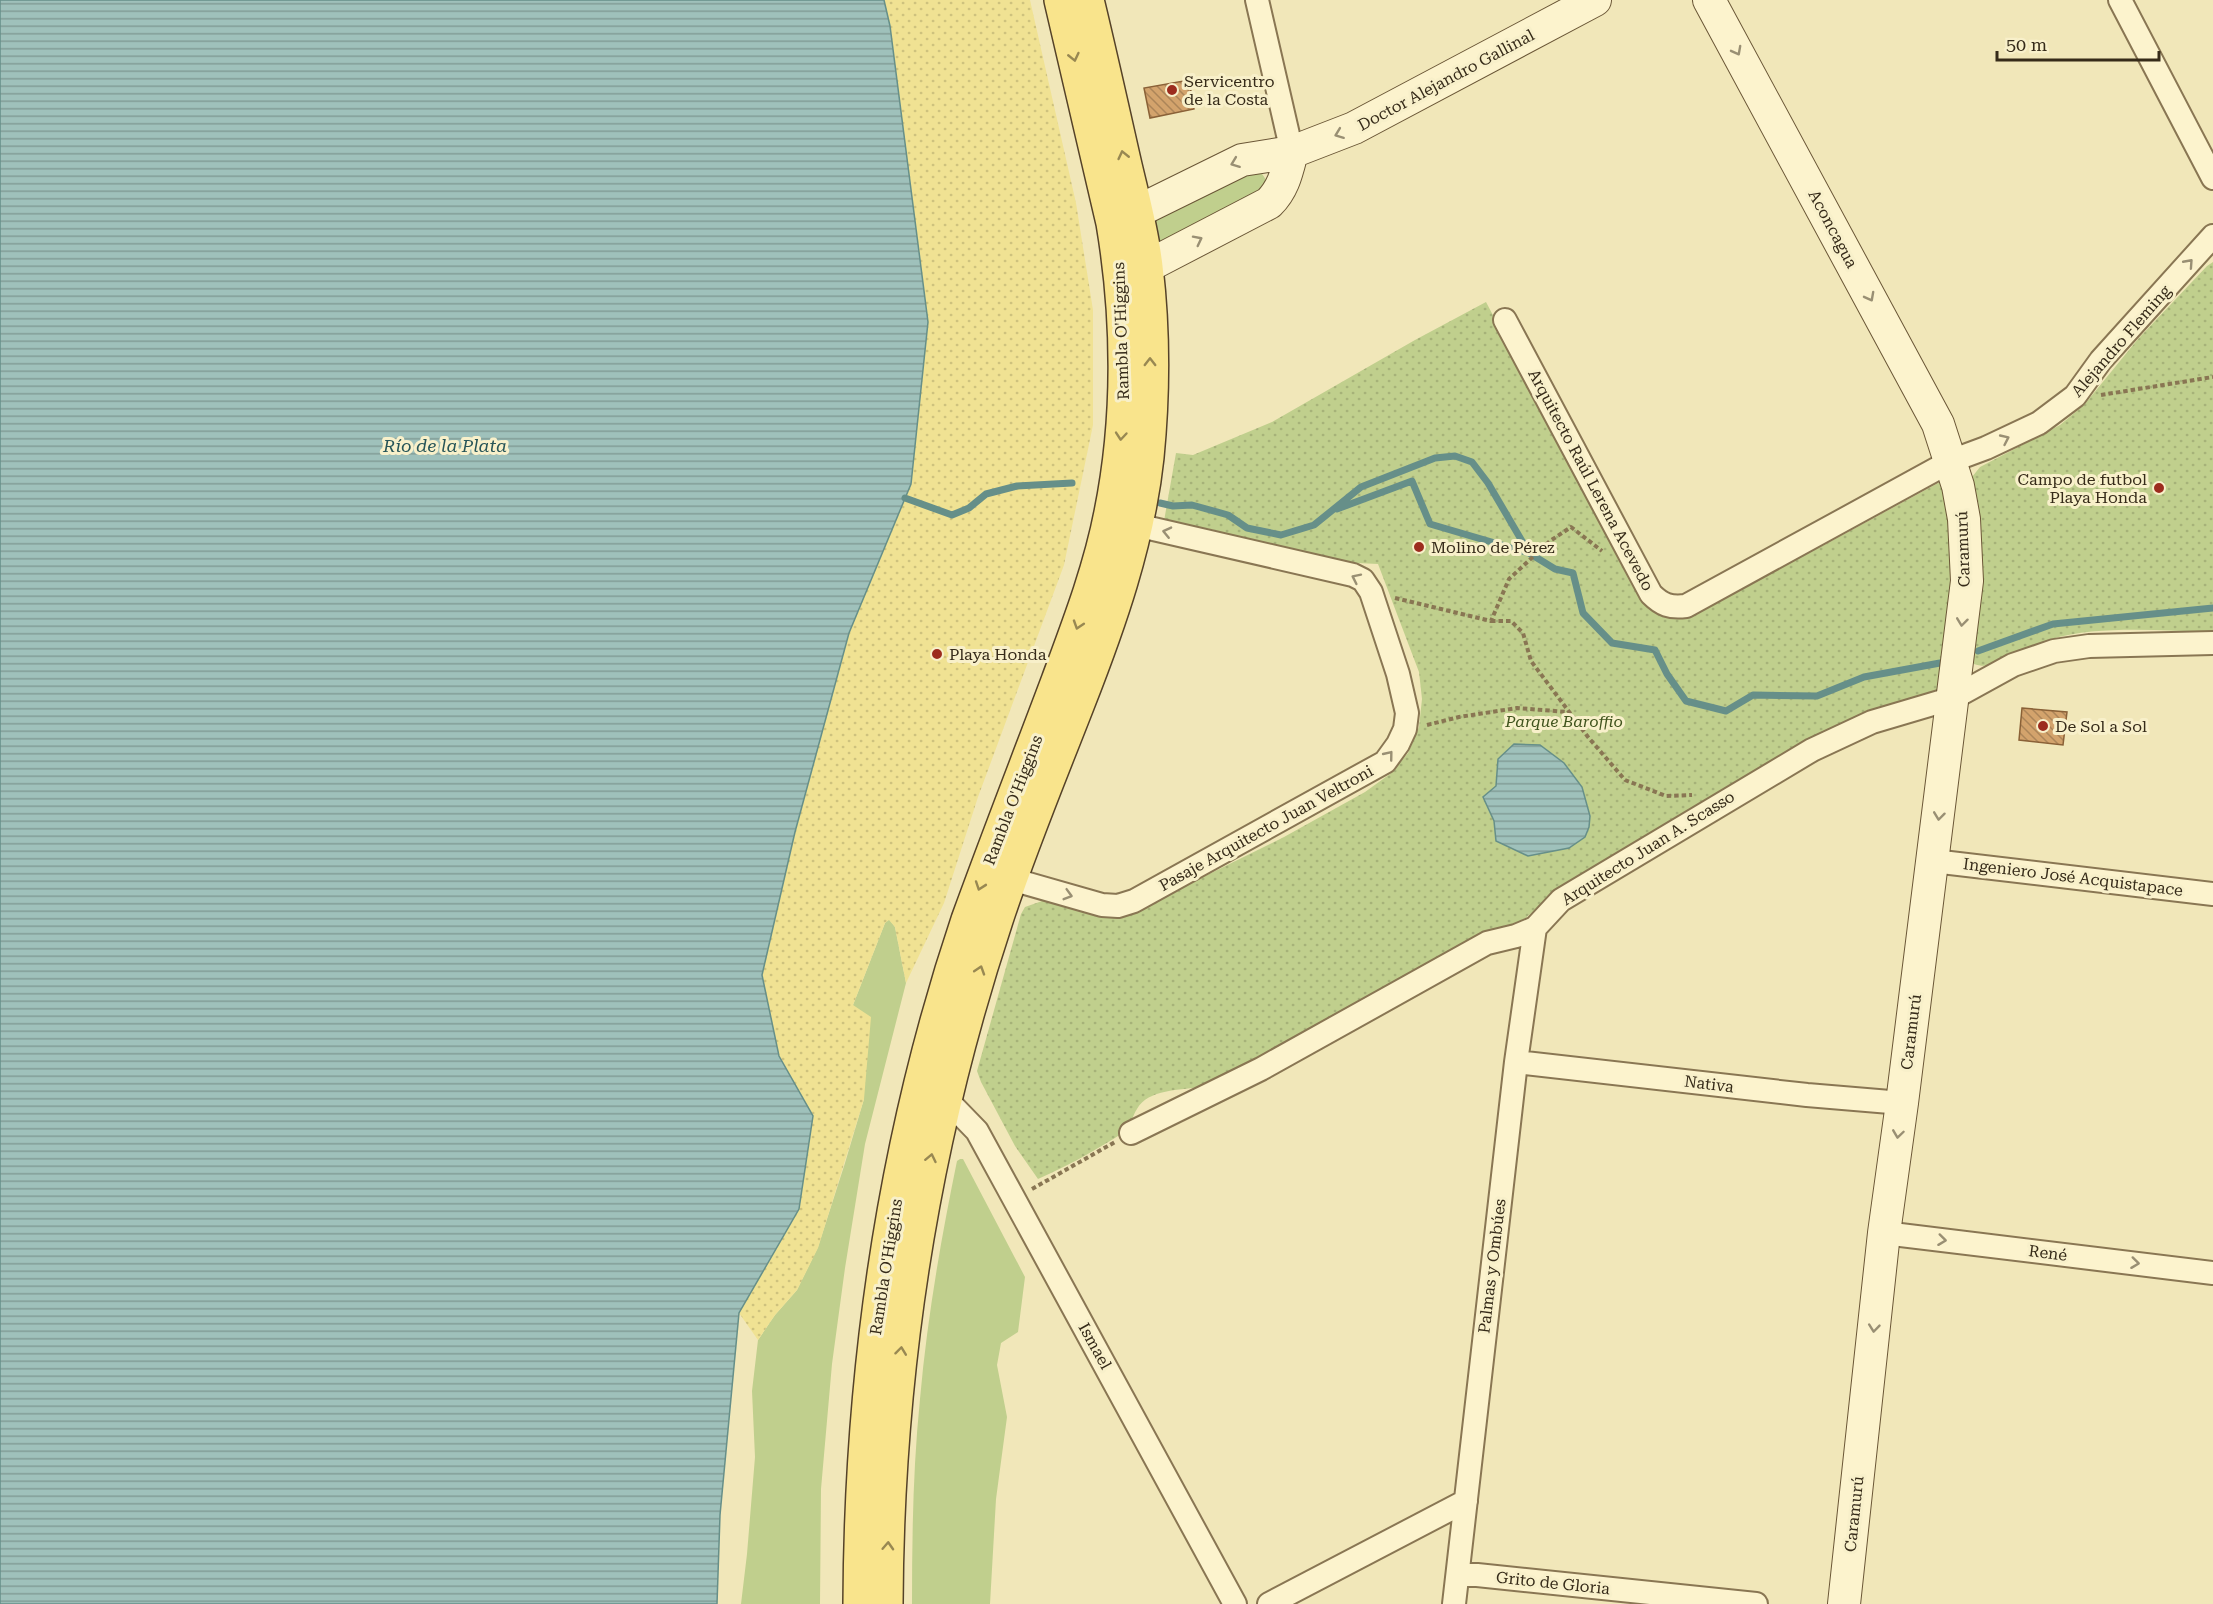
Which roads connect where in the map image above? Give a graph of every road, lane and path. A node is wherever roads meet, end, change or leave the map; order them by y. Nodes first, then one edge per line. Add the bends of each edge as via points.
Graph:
1 (1061, 0) edge
2 (1087, 0) edge
3 (1257, 0) edge
4 (1595, 0) edge
5 (1709, 0) edge
6 (2120, 0) edge
7 (1292, 152) junction
8 (2213, 178) edge
9 (1124, 218) junction
10 (2213, 237) edge
11 (1146, 267) junction
12 (1505, 320) dead end
13 (2213, 377) edge
14 (2068, 402) junction
15 (1951, 460) junction
16 (1136, 525) junction
17 (1604, 552) dead end
18 (1371, 592) junction
19 (1491, 621) junction
20 (2213, 644) edge
21 (1953, 698) junction
22 (1569, 712) junction
23 (1405, 729) junction
24 (1695, 795) dead end
25 (1933, 861) junction
26 (1011, 879) junction
27 (2213, 894) edge
28 (1534, 928) junction
29 (1516, 1062) junction
30 (944, 1097) junction
31 (1902, 1103) junction
32 (1131, 1133) joint
33 (1015, 1198) junction
34 (1884, 1233) junction
35 (2213, 1273) edge
36 (1466, 1501) junction
37 (1458, 1573) junction
38 (860, 1604) edge
39 (886, 1604) edge
40 (1235, 1604) edge
41 (1269, 1604) edge
42 (1454, 1604) edge
43 (1756, 1604) edge
44 (1845, 1604) edge

1 -> 9 main road, Rambla O'Higgins
9 -> 2 main road, Rambla O'Higgins
3 - 7 street
4 -> 7 main road, Doctor Alejandro Gallinal via 1354,128
5 -> 15 main road, Aconcagua via 1924,397
6 - 8 street
7 -> 9 main road, Doctor Alejandro Gallinal via 1242,160
11 -> 7 main road via 1269,203 1284,183
9 - 11 main road, Rambla O'Higgins
9 -> 38 main road, Rambla O'Higgins via 1120,268 1123,417 1111,514 1073,641 957,954 918,1093 877,1320 865,1451
14 -> 10 street, Alejandro Fleming
16 -> 11 main road, Rambla O'Higgins via 1150,419
12 - 15 street, Arquitecto Raúl Lerena Acevedo via 1651,594 1665,605 1686,606
13 - 14 path
15 -> 14 street, Alejandro Fleming via 2039,423
15 -> 21 main road, Caramurú via 1964,519 1967,581
18 -> 16 street via 1363,580 1353,575
16 - 26 main road, Rambla O'Higgins via 1100,647
17 - 19 path via 1571,527 1509,579
18 - 19 path
18 - 23 street, Pasaje Arquitecto Juan Veltroni via 1404,696
19 - 22 path via 1511,621 1523,633 1531,661
20 - 21 street, Arquitecto Juan A. Scasso via 2089,646 2054,651 2013,665
21 -> 25 main road, Caramurú
21 - 28 street, Arquitecto Juan A. Scasso via 1872,722 1812,750 1561,900
22 - 23 path via 1517,708
22 - 24 path via 1625,780 1666,796
26 -> 23 street, Pasaje Arquitecto Juan Veltroni via 1102,905 1134,901 1386,762
25 - 27 street, Ingeniero José Acquistapace
25 - 31 main road, Caramurú
30 -> 26 main road, Rambla O'Higgins via 976,982
28 - 29 street, Palmas y Ombúes
28 - 32 street, Arquitecto Juan A. Scasso via 1487,943 1261,1069
29 - 31 street, Nativa
29 - 36 street, Palmas y Ombúes
30 - 33 street, Ismael via 977,1131
39 -> 30 main road, Rambla O'Higgins via 898,1369 912,1261
31 -> 34 main road, Caramurú
32 - 33 path
33 - 40 street, Ismael
34 -> 35 street, René
34 -> 44 main road, Caramurú
36 - 37 street, Palmas y Ombúes
36 - 41 street
37 - 42 street, Palmas y Ombúes
37 - 43 street, Grito de Gloria

